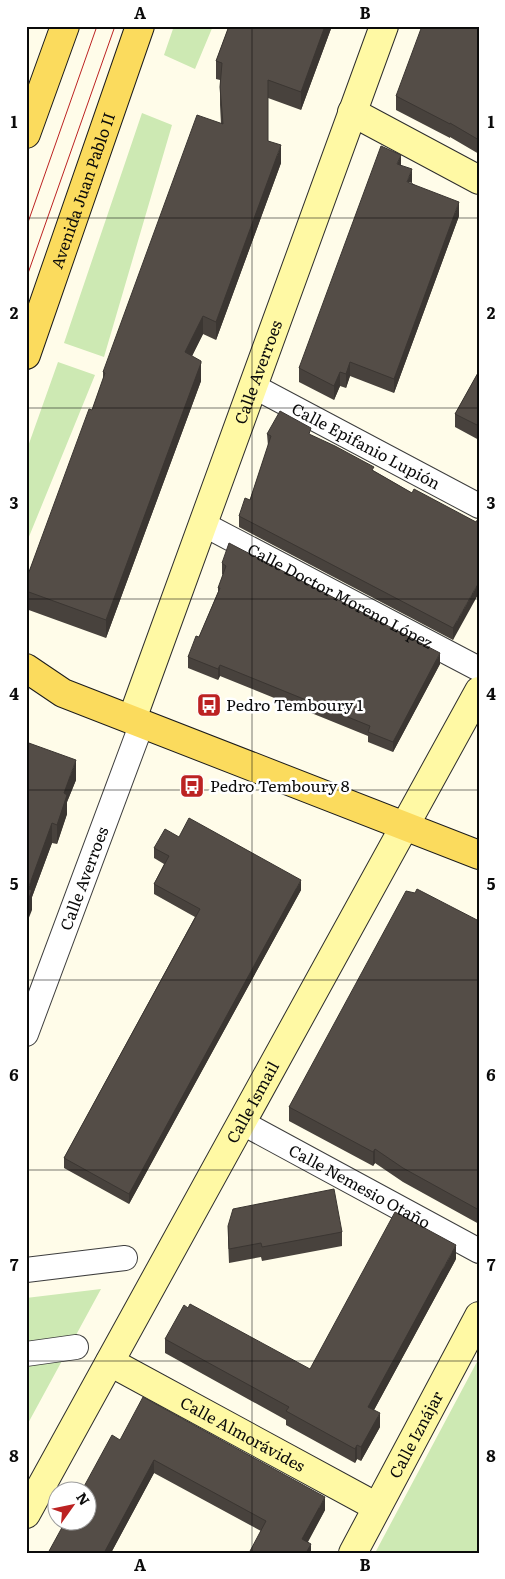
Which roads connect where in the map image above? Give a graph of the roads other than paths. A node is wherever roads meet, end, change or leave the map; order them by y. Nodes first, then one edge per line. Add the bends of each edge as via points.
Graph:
1 (65, 26) edge
2 (140, 26) edge
3 (384, 26) edge
4 (352, 112) junction
5 (26, 134) edge
6 (479, 180) edge
7 (26, 355) edge
8 (253, 386) junction
9 (479, 506) edge
10 (202, 524) junction
11 (26, 668) edge
12 (479, 669) edge
13 (26, 690) edge
14 (479, 690) edge
15 (63, 693) junction
16 (137, 721) junction
17 (404, 826) junction
18 (479, 855) edge
19 (26, 1034) edge
20 (240, 1122) junction
21 (479, 1252) edge
22 (126, 1258) dead end
23 (26, 1270) edge
24 (479, 1316) edge
25 (76, 1346) dead end
26 (26, 1354) edge
27 (110, 1362) junction
28 (377, 1508) junction
29 (26, 1514) edge
30 (353, 1553) edge

1 - 5 main road
2 - 7 main road, Avenida Juan Pablo II
3 - 4 street, Calle Averroes
4 - 6 street
4 - 8 street, Calle Averroes
8 - 9 street, Calle Epifanio Lupión
8 - 10 street, Calle Averroes
10 - 12 street, Calle Doctor Moreno López
10 - 16 street, Calle Averroes
11 - 15 main road
13 - 15 main road
14 - 17 street, Calle Ismail
15 - 16 main road
16 - 17 main road
16 - 19 street, Calle Averroes
17 - 18 main road
17 - 20 street, Calle Ismail
20 - 21 street, Calle Nemesio Otaño
20 - 27 street, Calle Ismail
22 - 23 street
24 - 28 street, Calle Iznájar
25 - 26 street
27 - 28 street, Calle Almorávides
27 - 29 street, Calle Ismail
28 - 30 street, Calle Iznájar

